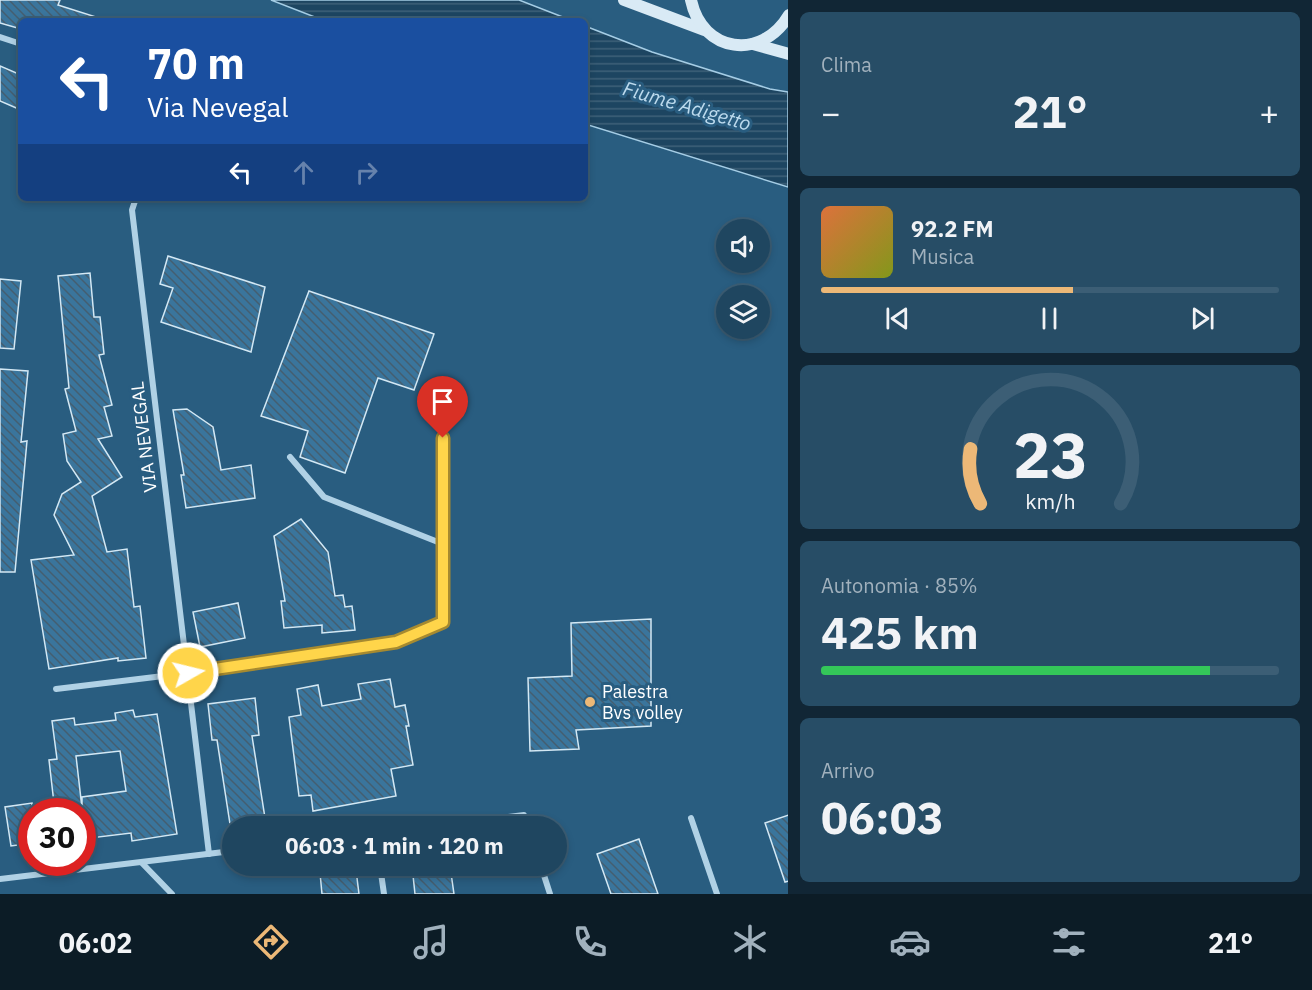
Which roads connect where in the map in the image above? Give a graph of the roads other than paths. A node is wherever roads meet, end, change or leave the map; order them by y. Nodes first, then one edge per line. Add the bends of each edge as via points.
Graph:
1 (624, 0) edge
2 (691, 0) edge
3 (788, 17) edge
4 (706, 31) junction
5 (0, 37) edge
6 (18, 43) edge
7 (753, 44) junction
8 (788, 54) edge
9 (135, 201) edge
10 (443, 438) dead end
11 (290, 457) dead end
12 (443, 544) junction
13 (188, 673) junction
14 (56, 689) dead end
15 (691, 818) dead end
16 (222, 852) edge
17 (209, 854) junction
18 (142, 863) junction
19 (381, 876) edge
20 (544, 876) edge
21 (0, 879) edge
22 (172, 894) edge
23 (384, 894) edge
24 (550, 894) edge
25 (717, 894) edge

1 - 4 main road
2 - 4 main road
3 - 7 main road via 769,38
4 - 7 main road via 720,41
5 - 6 street
7 - 8 main road
9 - 13 street, VIA NEVEGAL via 132,210
10 - 12 street
11 - 12 street via 324,497
12 - 13 street via 443,622 396,642
13 - 14 street
13 - 17 street, VIA NEVEGAL
15 - 25 street
16 - 17 street
17 - 18 street
18 - 21 street
18 - 22 street
19 - 23 street
20 - 24 street

